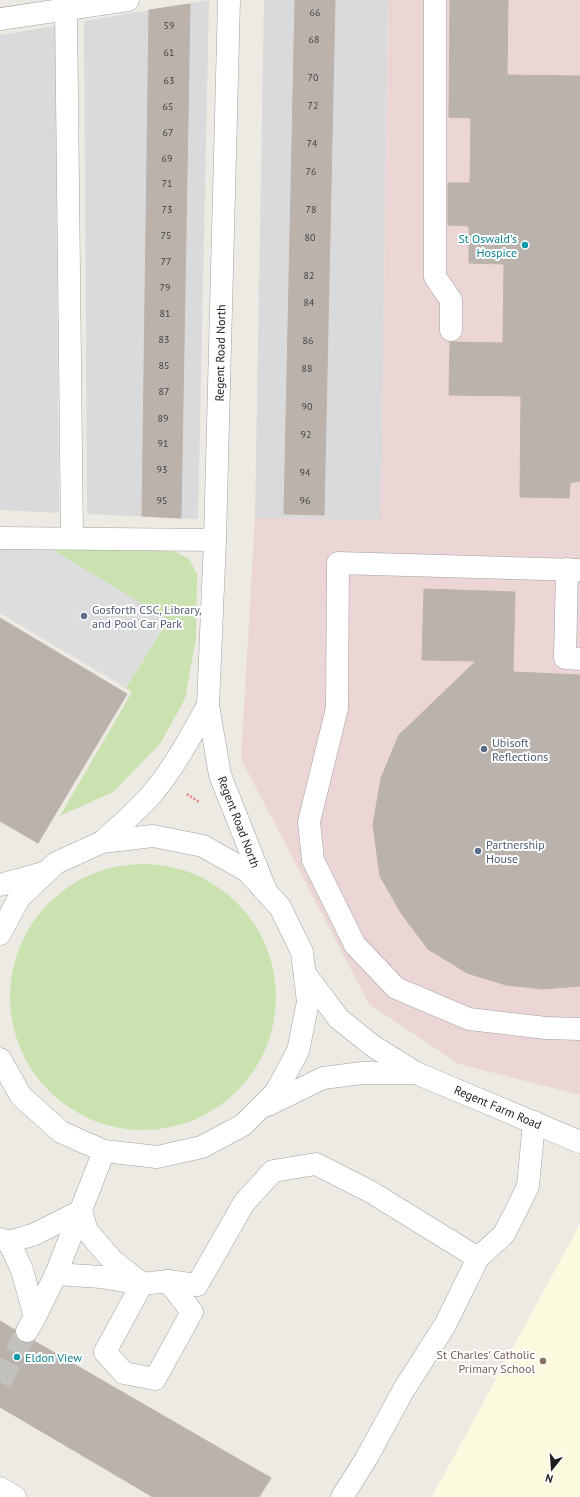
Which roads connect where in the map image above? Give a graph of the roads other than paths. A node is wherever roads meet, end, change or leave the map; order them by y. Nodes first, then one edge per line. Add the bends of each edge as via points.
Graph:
1 (128, 0) edge
2 (229, 0) edge
3 (435, 0) edge
4 (66, 9) junction
5 (0, 20) edge
6 (451, 330) dead end
7 (0, 538) edge
8 (72, 538) junction
9 (215, 540) junction
10 (573, 570) edge
11 (580, 658) edge
12 (208, 705) junction
13 (102, 842) junction
14 (47, 872) junction
15 (0, 885) edge
16 (266, 891) junction
17 (0, 934) edge
18 (304, 972) junction
19 (580, 1029) edge
20 (0, 1058) edge
21 (416, 1073) junction
22 (258, 1110) junction
23 (534, 1122) junction
24 (580, 1142) edge
25 (104, 1151) junction
26 (81, 1210) junction
27 (5, 1241) edge
28 (478, 1258) junction
29 (56, 1274) junction
30 (168, 1281) junction
31 (142, 1284) junction
32 (0, 1488) edge
33 (15, 1497) edge
34 (342, 1497) edge

1 - 4 street
2 - 9 street, Regent Road North
3 - 6 street via 435,277 451,300
4 - 5 street
4 - 8 street
7 - 8 street
8 - 9 street
9 - 12 street, Regent Road North
10 - 11 street via 565,658
10 - 19 street via 338,563 337,708 309,822 313,860 355,945 396,988 469,1019 546,1028
12 - 13 street, Regent Road North via 188,744 164,779
12 - 16 street, Regent Road North via 220,774
13 - 14 street, Regent Farm Road via 56,863
13 - 16 street, Regent Farm Road via 153,836 203,846 247,871
14 - 15 street, Regent Farm Road
14 - 17 street, Regent Farm Road via 19,898
16 - 18 street, Regent Farm Road via 280,907 302,952
18 - 21 street, Regent Farm Road via 339,1019 373,1046
18 - 22 street, Regent Farm Road via 308,1002 298,1051 276,1092
20 - 25 street, Regent Farm Road via 21,1096 61,1132
21 - 22 street, Regent Farm Road via 362,1073 323,1078
21 - 23 street, Regent Farm Road
22 - 25 street, Regent Farm Road via 243,1125 202,1147 157,1157
23 - 24 street, Regent Farm Road
23 - 28 street via 528,1186 504,1234
25 - 26 street
26 - 27 street via 36,1234
26 - 29 street
26 - 31 street via 87,1231 113,1262
27 - 29 street via 22,1270 31,1324
28 - 30 street via 371,1192 316,1164 274,1171 244,1203 197,1286
28 - 34 street via 445,1325 403,1391
29 - 31 street via 102,1277
30 - 31 street
30 - 31 street via 192,1312 155,1379 124,1373 106,1352
32 - 33 street

